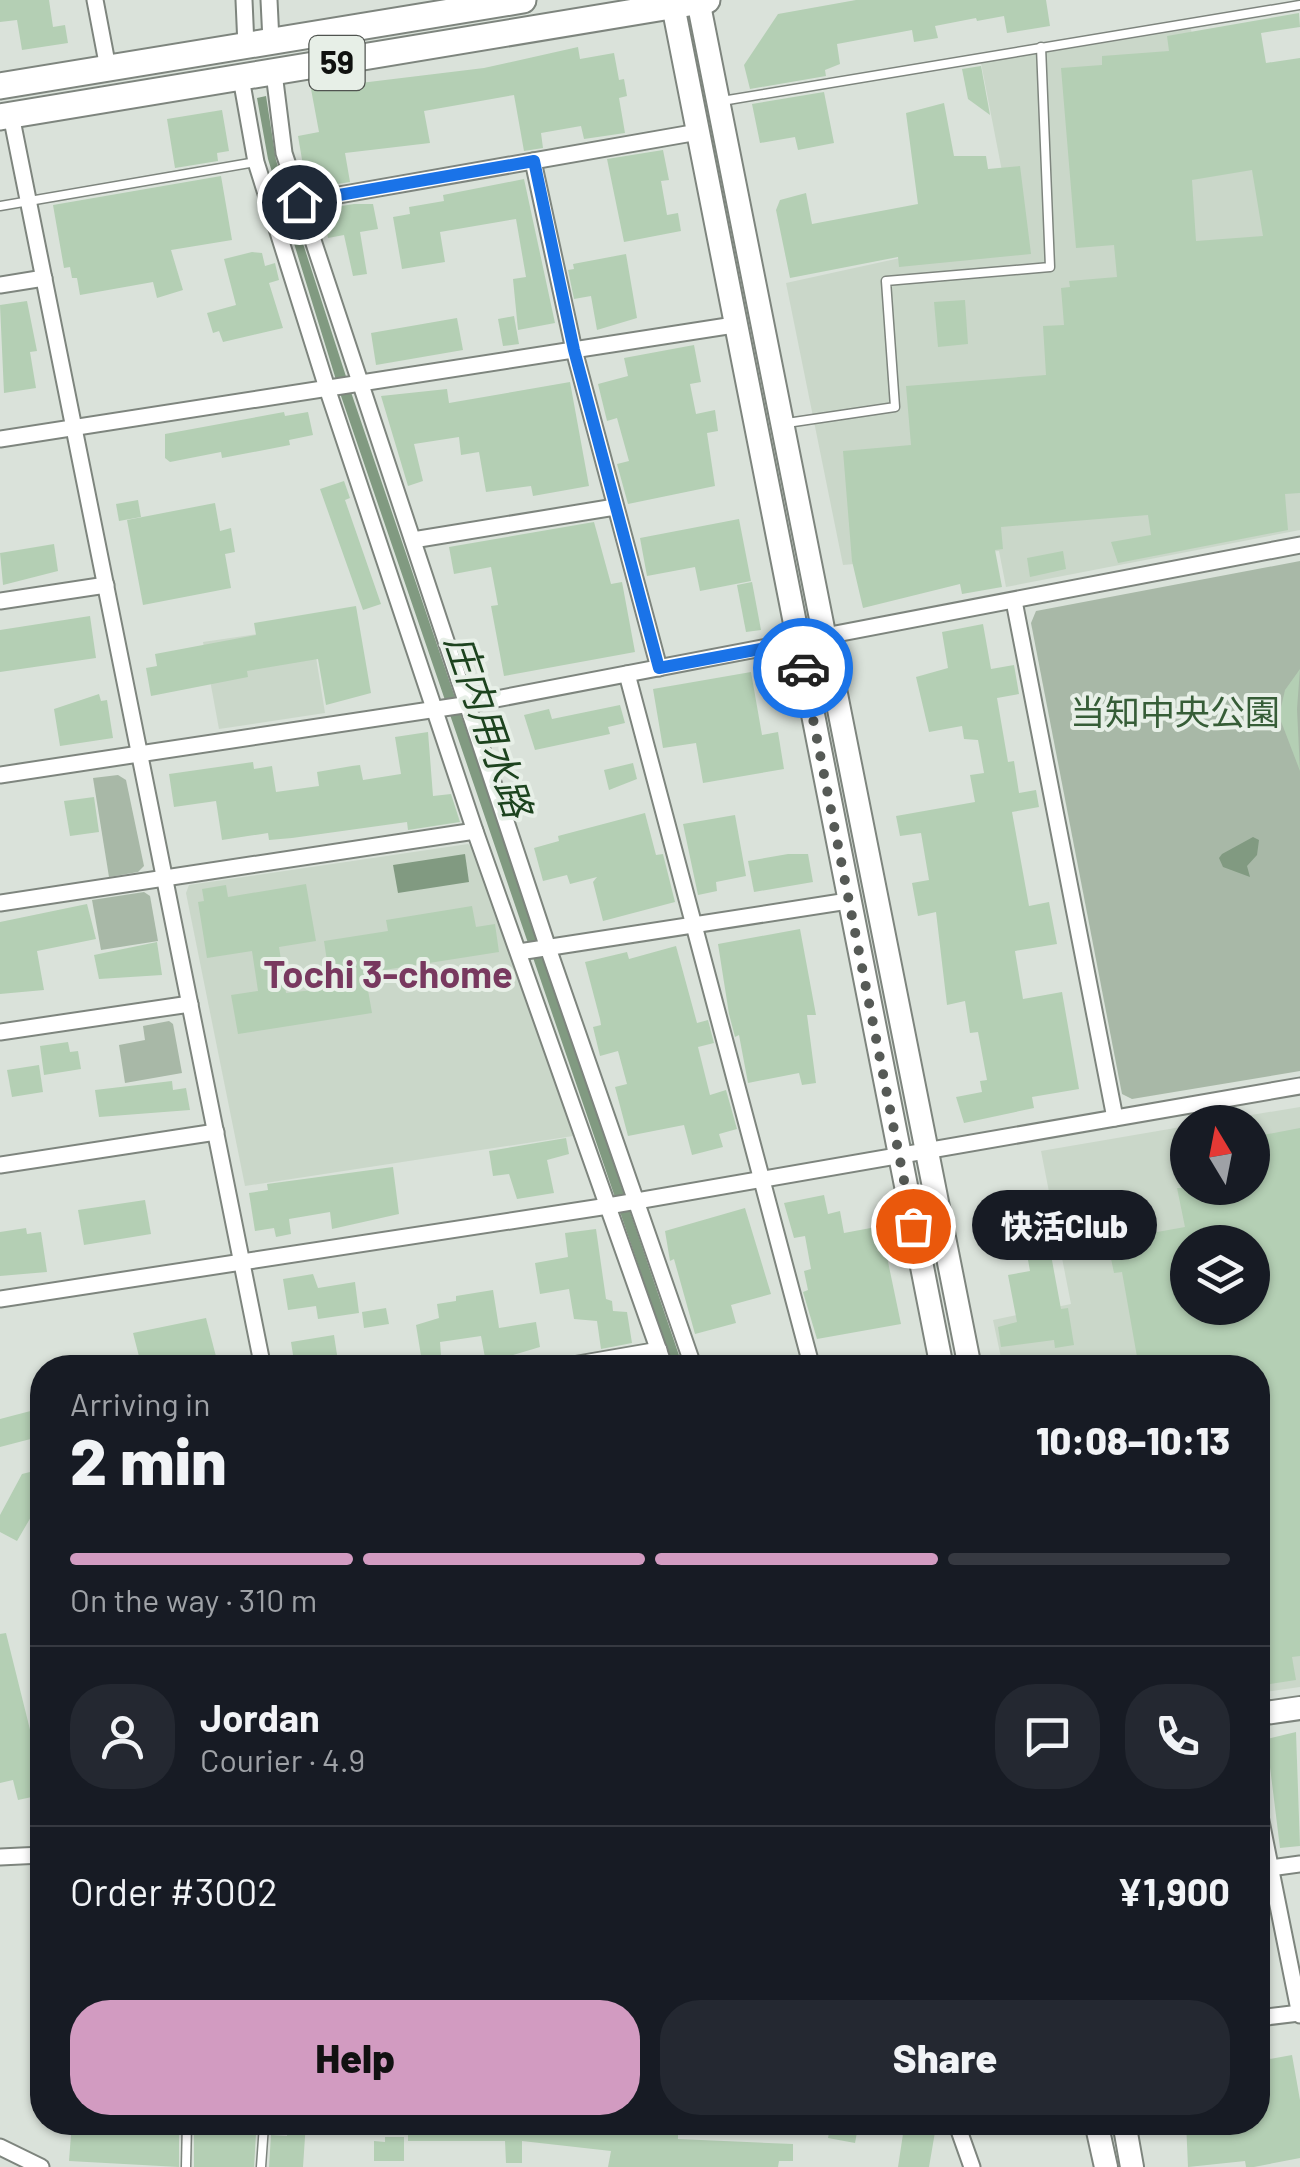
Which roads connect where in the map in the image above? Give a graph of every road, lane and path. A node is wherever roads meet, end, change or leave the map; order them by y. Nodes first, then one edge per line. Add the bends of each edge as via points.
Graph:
1 (95, 0) edge
2 (244, 0) edge
3 (269, 0) edge
4 (522, 0) edge
5 (690, 2) edge
6 (473, 4) edge
7 (1300, 6) edge
8 (259, 44) junction
9 (1040, 48) junction
10 (108, 68) junction
11 (274, 73) junction
12 (241, 78) junction
13 (0, 86) edge
14 (718, 102) junction
15 (5, 116) edge
16 (698, 132) junction
17 (534, 161) junction
18 (256, 162) junction
19 (28, 201) junction
20 (299, 202) junction
21 (0, 206) edge
22 (44, 278) junction
23 (0, 285) edge
24 (734, 325) junction
25 (574, 350) junction
26 (343, 385) junction
27 (783, 424) junction
28 (74, 427) junction
29 (0, 438) edge
30 (616, 507) junction
31 (413, 540) junction
32 (1300, 545) edge
33 (106, 585) junction
34 (0, 601) edge
35 (1014, 601) junction
36 (826, 637) junction
37 (798, 642) junction
38 (659, 668) junction
39 (627, 674) junction
40 (453, 707) junction
41 (140, 754) junction
42 (0, 775) edge
43 (476, 831) junction
44 (165, 878) junction
45 (848, 901) junction
46 (0, 904) edge
47 (691, 925) junction
48 (534, 950) junction
49 (190, 1004) junction
50 (0, 1032) edge
51 (1300, 1086) edge
52 (1115, 1118) junction
53 (216, 1132) junction
54 (926, 1150) junction
55 (899, 1155) junction
56 (0, 1165) edge
57 (760, 1180) junction
58 (622, 1203) junction
59 (242, 1262) junction
60 (0, 1299) edge
61 (659, 1350) junction
62 (260, 1355) edge
63 (630, 1355) edge
64 (661, 1355) edge
65 (688, 1355) edge
66 (808, 1355) edge
67 (939, 1355) edge
68 (967, 1355) edge
69 (1300, 1708) edge
70 (1270, 1712) edge
71 (30, 1856) edge
72 (0, 1857) edge
73 (1300, 1864) edge
74 (1270, 1868) joint
75 (1300, 2014) edge
76 (1270, 2017) edge
77 (187, 2135) edge
78 (263, 2135) edge
79 (961, 2135) edge
80 (1099, 2135) edge
81 (1126, 2135) edge
82 (0, 2147) edge
83 (41, 2167) edge
84 (186, 2167) edge
85 (261, 2167) edge
86 (972, 2167) edge
87 (1106, 2167) edge
88 (1132, 2167) edge

1 - 10 street
2 - 8 street
3 - 8 street
4 - 6 main road, 59
5 - 11 main road, 59
5 - 14 street
5 - 16 street
6 - 8 main road, 59
7 - 9 lane
8 - 10 main road, 59
9 - 14 lane
9 - 27 lane via 1050,267 886,281 895,407
10 - 13 main road, 59
11 - 12 main road, 59
11 - 20 street via 284,153
12 - 15 main road, 59
12 - 18 street
14 - 27 street
15 - 19 street
16 - 17 street
16 - 24 street
17 - 20 street
17 - 25 street
18 - 19 lane
18 - 26 street
19 - 21 lane
19 - 22 street
20 - 26 street
22 - 23 street
22 - 28 street
24 - 25 street
24 - 37 street
25 - 26 street
25 - 30 street
26 - 28 street
26 - 31 street
26 - 40 street
27 - 36 street
28 - 29 street
28 - 33 street
30 - 31 street
30 - 38 street
31 - 40 street
32 - 35 street
33 - 34 street
33 - 41 street
35 - 36 street
35 - 52 street
36 - 37 street
36 - 54 street
37 - 38 street
37 - 45 street
38 - 39 street
39 - 40 street
39 - 47 street
40 - 41 street
40 - 43 street
40 - 48 street
41 - 42 street
41 - 44 street
43 - 44 street
43 - 48 street
44 - 46 street
44 - 49 street
45 - 47 street
45 - 55 street
47 - 48 street
47 - 57 street
48 - 58 street
48 - 58 street
49 - 50 street
49 - 53 street
51 - 52 street
52 - 54 street
53 - 56 street
53 - 59 street
54 - 55 street
54 - 68 street
55 - 57 street
55 - 67 street
57 - 58 street
57 - 66 street
58 - 59 street
58 - 61 street
58 - 65 street
59 - 60 street
59 - 62 street
61 - 63 street
61 - 64 street
69 - 70 street
71 - 72 street
73 - 74 street
74 - 75 street
75 - 76 street
77 - 84 lane
78 - 85 lane
79 - 86 street
80 - 87 street
81 - 88 street
82 - 83 street

